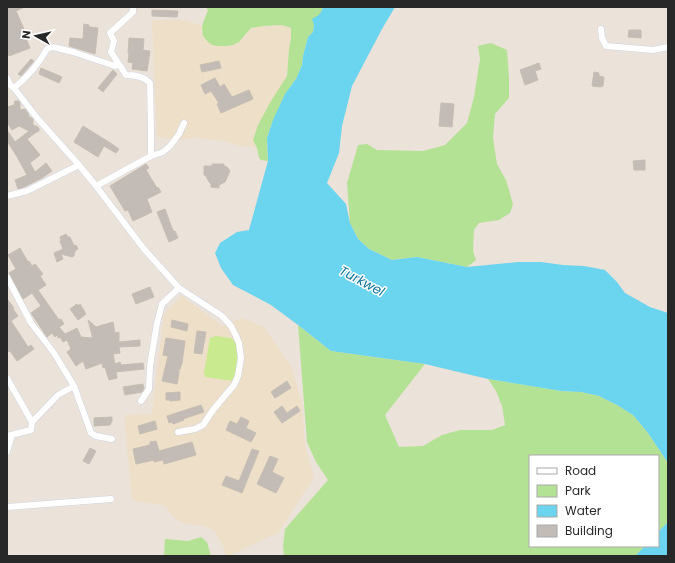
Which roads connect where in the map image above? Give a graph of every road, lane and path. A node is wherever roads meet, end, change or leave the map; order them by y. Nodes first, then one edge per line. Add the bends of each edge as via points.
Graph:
1 (133, 7) edge
2 (601, 30) dead end
3 (668, 47) edge
4 (115, 66) dead end
5 (9, 84) edge
6 (184, 124) dead end
7 (150, 156) junction
8 (80, 165) junction
9 (96, 186) junction
10 (7, 196) edge
11 (7, 277) edge
12 (179, 288) junction
13 (7, 378) edge
14 (74, 386) junction
15 (141, 401) dead end
16 (32, 422) junction
17 (178, 432) dead end
18 (9, 435) edge
19 (112, 439) dead end
20 (7, 452) edge
21 (111, 499) dead end
22 (7, 507) edge

1 - 7 street via 133,12 110,33 114,41 111,52 126,75 138,75 150,83
2 - 3 street via 606,46 653,50
4 - 5 street via 73,52 47,48 26,79
5 - 8 street
6 - 7 street via 170,146 163,152
7 - 9 street
8 - 9 street
8 - 10 street via 27,191
9 - 12 street via 144,249
11 - 14 street via 31,323 54,353
12 - 15 street via 162,304 150,366 149,388
12 - 17 street via 222,316 231,326 239,343 241,358 234,384 203,425
13 - 16 street
14 - 16 street via 58,395
14 - 19 street via 91,433
16 - 18 street via 31,430
18 - 20 street
21 - 22 street

